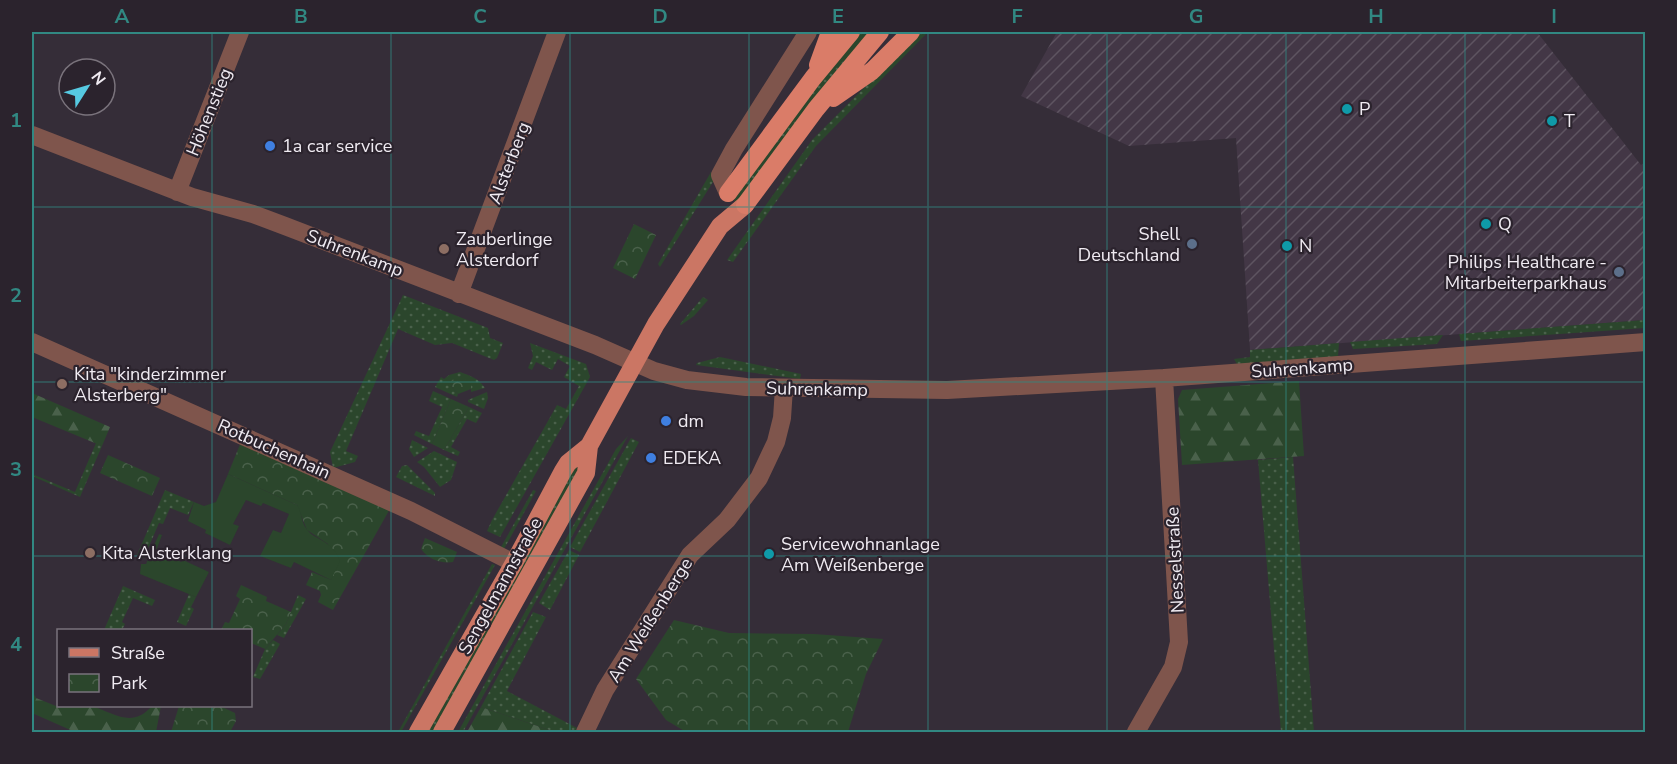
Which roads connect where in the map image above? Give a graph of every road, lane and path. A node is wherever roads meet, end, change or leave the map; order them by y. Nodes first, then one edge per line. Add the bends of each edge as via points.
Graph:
1 (240, 32) edge
2 (557, 32) edge
3 (808, 32) edge
4 (830, 32) edge
5 (851, 32) edge
6 (880, 32) edge
7 (911, 32) edge
8 (813, 78) junction
9 (816, 109) junction
10 (32, 135) edge
11 (177, 192) junction
12 (728, 193) junction
13 (745, 205) joint
14 (720, 226) junction
15 (459, 294) junction
16 (32, 342) edge
17 (1646, 342) edge
18 (635, 363) junction
19 (1164, 378) junction
20 (784, 388) junction
21 (589, 446) junction
22 (514, 563) junction
23 (418, 732) edge
24 (442, 732) edge
25 (585, 732) edge
26 (1136, 732) edge

1 - 11 street, Höhenstieg
2 - 15 street, Alsterberg
3 - 12 street, Sengelmannstraße via 720,175
4 - 8 highway
5 - 8 highway
6 - 9 highway, Sengelmannstraße
7 - 9 highway via 872,71
8 - 12 highway, Sengelmannstraße
9 - 13 highway, Sengelmannstraße
10 - 11 street, Suhrenkamp
11 - 15 street, Suhrenkamp via 253,214
12 - 14 main road, Sengelmannstraße
13 - 14 main road, Sengelmannstraße
14 - 18 main road, Sengelmannstraße
15 - 18 street, Suhrenkamp
16 - 22 street, Rotbuchenhain via 411,511
17 - 19 street, Suhrenkamp
18 - 20 street, Suhrenkamp via 693,381
18 - 21 main road, Sengelmannstraße
19 - 20 street, Suhrenkamp via 947,390
19 - 26 street, Nesselstraße via 1179,642 1175,662
20 - 25 street, Am Weißenberge via 776,442 759,478 727,520 690,555 605,690
21 - 22 main road, Sengelmannstraße via 567,463
21 - 24 main road, Sengelmannstraße via 586,473
22 - 23 main road, Sengelmannstraße

